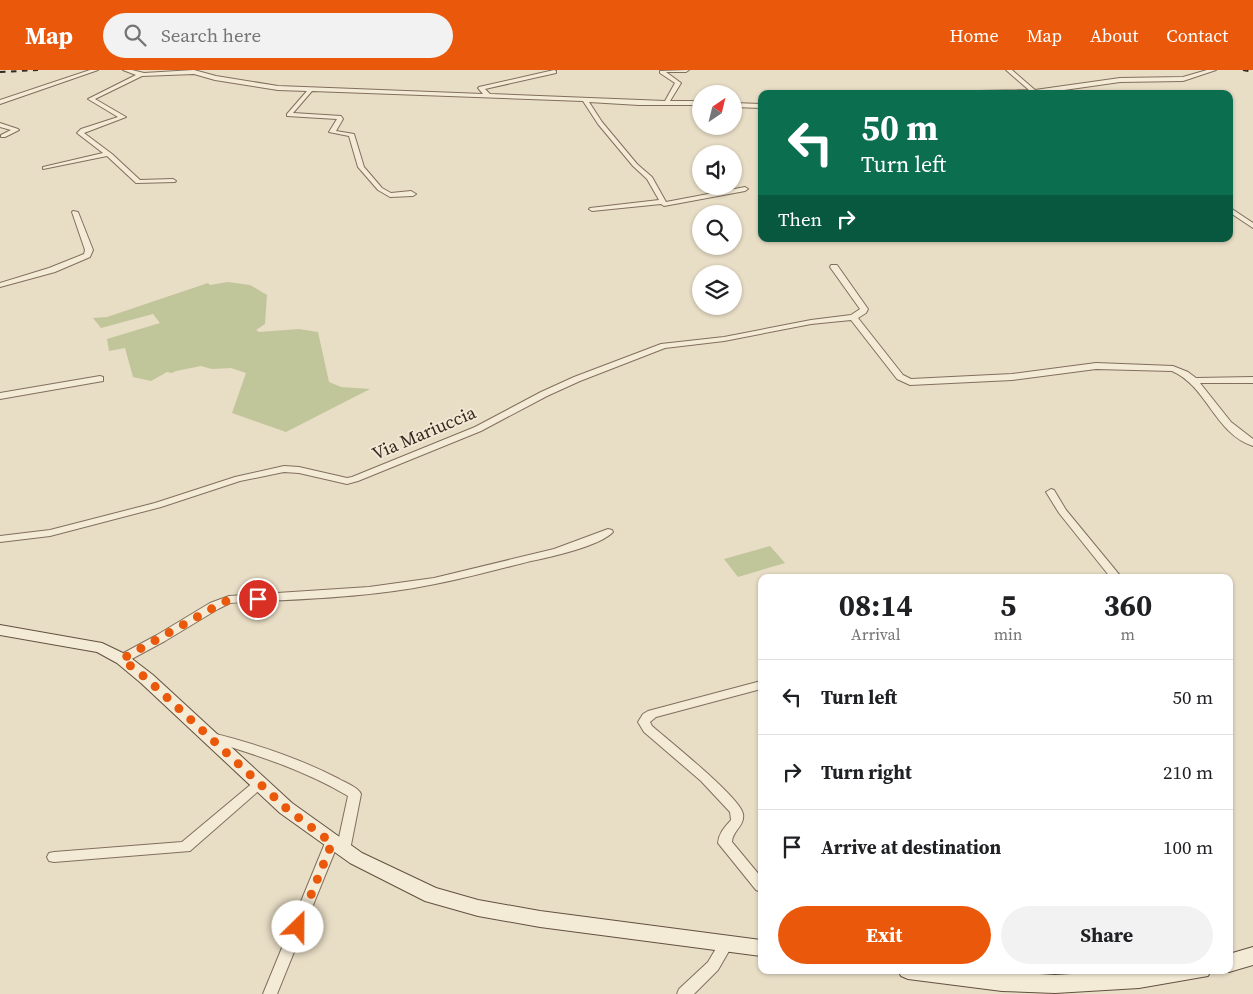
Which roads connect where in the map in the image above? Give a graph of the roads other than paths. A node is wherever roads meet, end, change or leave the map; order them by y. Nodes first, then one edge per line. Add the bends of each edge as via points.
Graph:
1 (95, 70) edge
2 (126, 70) edge
3 (667, 70) edge
4 (671, 70) edge
5 (686, 70) edge
6 (1008, 70) edge
7 (1213, 70) edge
8 (554, 72) dead end
9 (142, 74) junction
10 (1059, 88) junction
11 (311, 89) junction
12 (1032, 90) edge
13 (1046, 90) edge
14 (1062, 90) edge
15 (489, 96) junction
16 (585, 100) junction
17 (0, 102) edge
18 (667, 102) junction
19 (692, 103) edge
20 (742, 105) edge
21 (758, 106) edge
22 (0, 125) edge
23 (3, 136) dead end
24 (108, 154) junction
25 (45, 168) dead end
26 (173, 181) dead end
27 (745, 189) dead end
28 (413, 194) dead end
29 (662, 202) junction
30 (592, 209) dead end
31 (76, 212) dead end
32 (1233, 212) edge
33 (1253, 226) edge
34 (834, 267) dead end
35 (0, 284) edge
36 (853, 317) junction
37 (100, 379) dead end
38 (1253, 380) edge
39 (1194, 381) junction
40 (0, 396) edge
41 (1253, 443) edge
42 (1050, 492) dead end
43 (608, 532) dead end
44 (0, 539) edge
45 (1114, 574) edge
46 (0, 630) edge
47 (122, 659) junction
48 (758, 686) edge
49 (208, 737) junction
50 (259, 784) junction
51 (338, 846) junction
52 (54, 857) dead end
53 (758, 882) edge
54 (726, 944) junction
55 (758, 948) edge
56 (1253, 956) edge
57 (1233, 962) edge
58 (944, 974) edge
59 (1175, 974) edge
60 (270, 994) edge
61 (684, 994) edge

1 - 17 street
2 - 9 street
3 - 18 street via 662,72 678,83
4 - 5 street
6 - 12 street
7 - 10 street via 1183,78
8 - 15 street via 481,88
9 - 11 street via 194,72 262,86
9 - 24 street via 92,99 123,116 80,132 83,138
10 - 13 street
10 - 14 street
11 - 15 street
11 - 28 street via 289,114 339,117 332,132 352,135 361,167 380,189 390,195
15 - 16 street
16 - 18 street
16 - 29 street via 600,123 650,178
18 - 19 street
20 - 21 street
22 - 23 street via 16,130
24 - 25 street
24 - 26 street via 138,182
27 - 29 street via 690,201
29 - 30 street
31 - 35 street via 88,255 52,270
32 - 33 street
34 - 36 street via 864,309
36 - 39 street via 900,377 910,382 1012,377 1096,366 1173,369
36 - 44 street, Via Mariuccia via 664,346 577,379 478,429 355,479 347,481 284,469 50,533
37 - 40 street
38 - 39 street
39 - 41 street via 1229,425
42 - 45 street
43 - 47 street via 557,552 434,581 369,590 229,600
46 - 47 main road via 102,648
47 - 49 main road
48 - 53 street via 652,714 644,722 736,810 737,823 727,834 725,844
49 - 50 main road
49 - 51 street via 299,767 355,794
50 - 51 main road
50 - 52 street via 186,847
51 - 54 main road via 406,884 478,908
51 - 60 street
54 - 55 main road
54 - 61 street via 713,966
56 - 57 main road
58 - 59 main road via 1062,984

